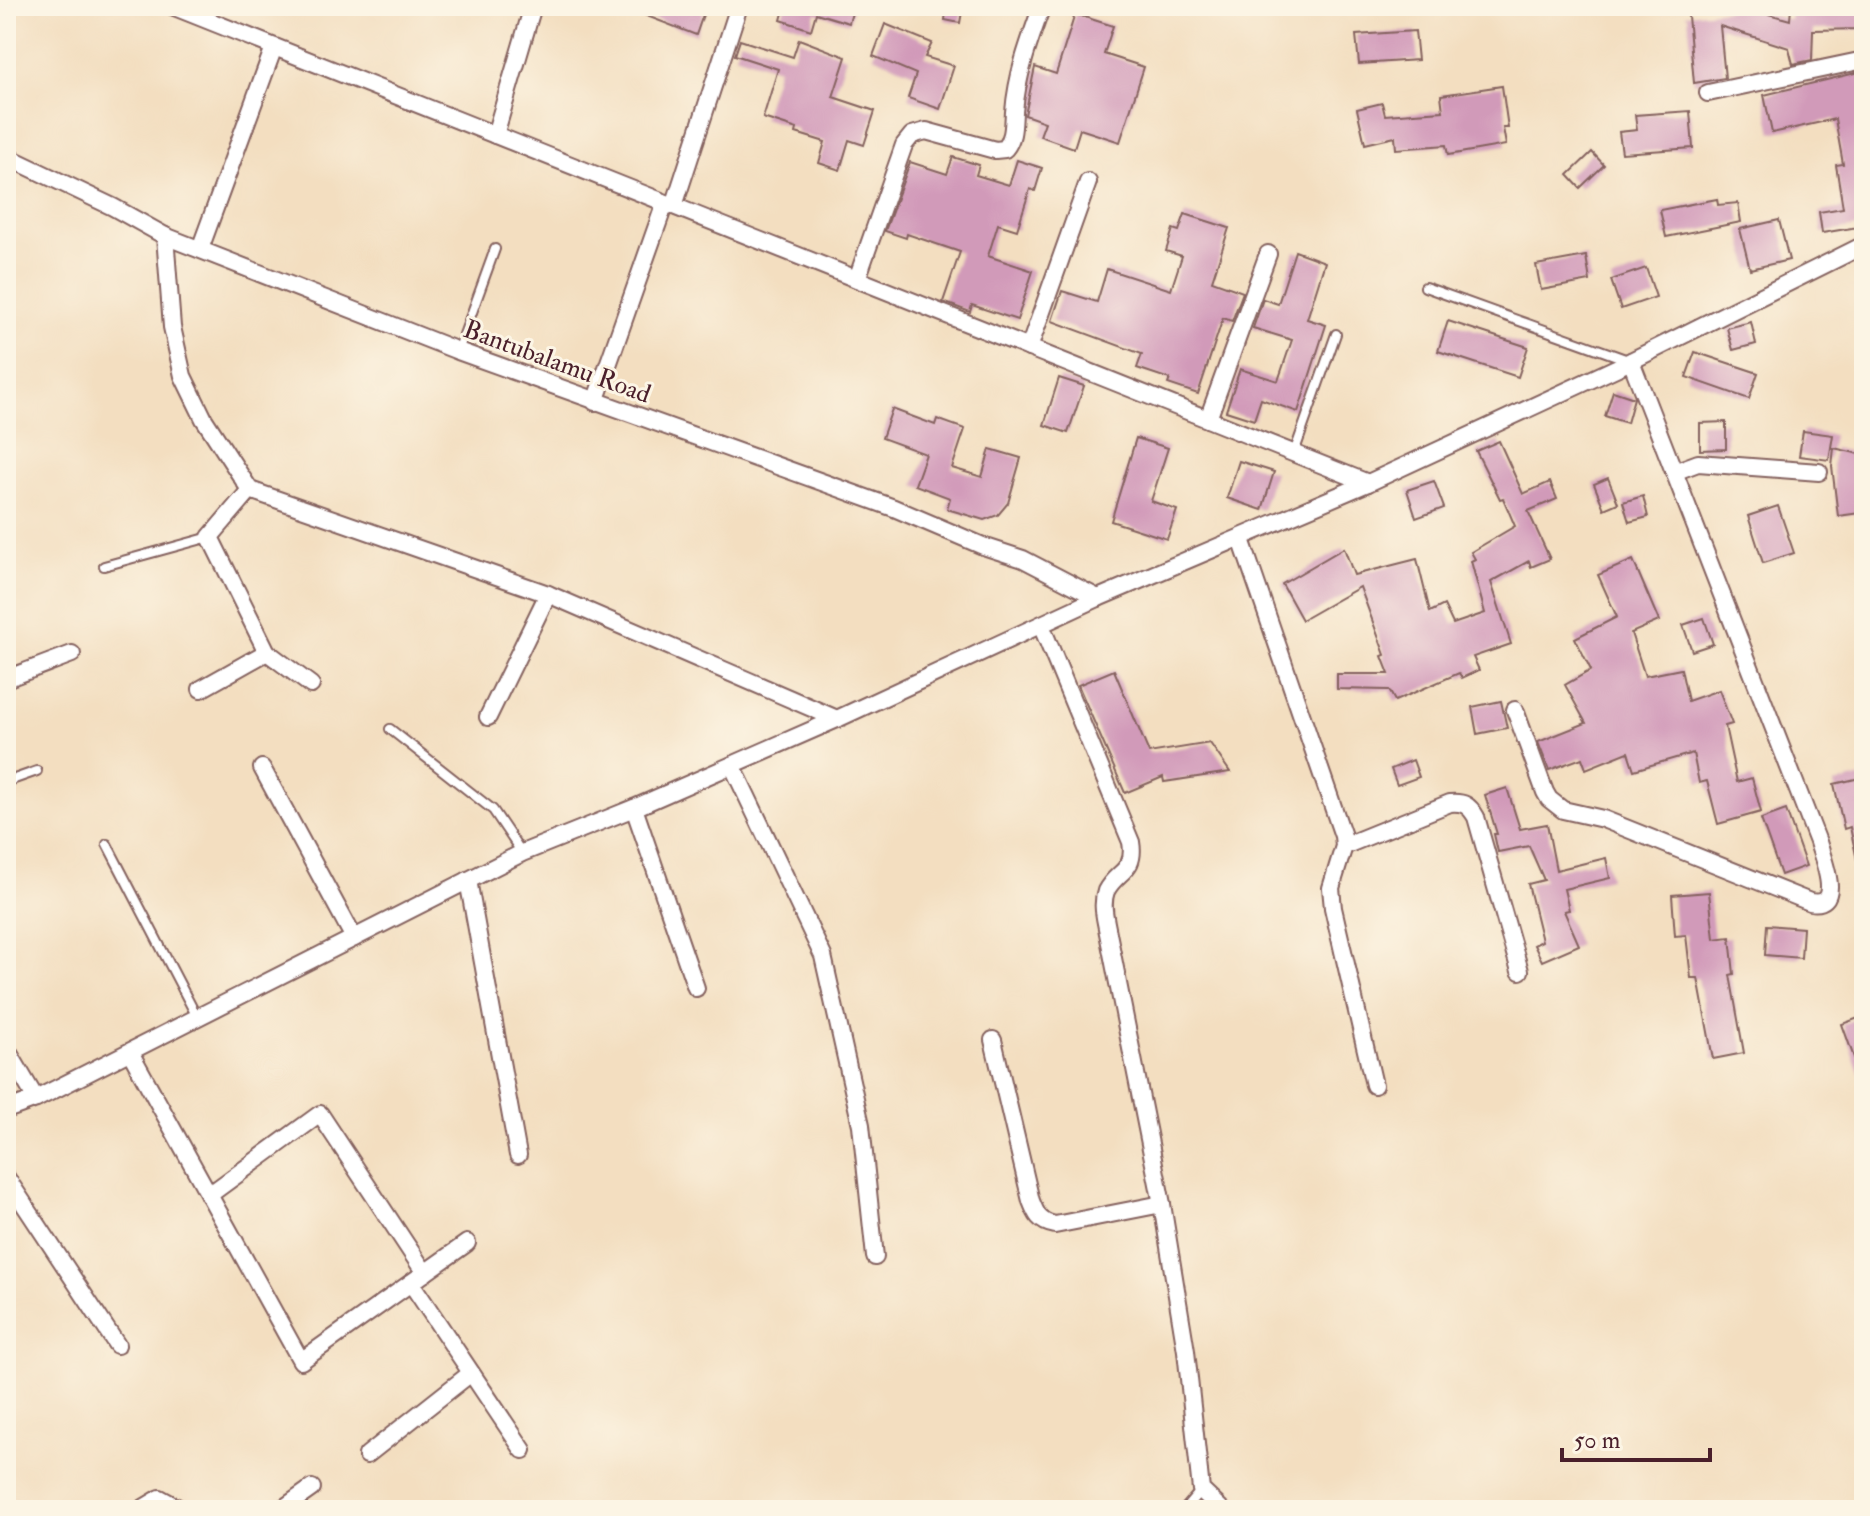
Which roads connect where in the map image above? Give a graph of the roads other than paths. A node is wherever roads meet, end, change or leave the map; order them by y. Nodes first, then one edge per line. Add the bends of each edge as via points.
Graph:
1 (172, 6) edge
2 (533, 6) edge
3 (739, 6) edge
4 (1042, 6) edge
5 (274, 47) junction
6 (1864, 60) edge
7 (1708, 93) dead end
8 (495, 135) junction
9 (6, 156) edge
10 (1088, 182) dead end
11 (670, 204) junction
12 (165, 236) junction
13 (1864, 245) edge
14 (200, 249) junction
15 (495, 249) dead end
16 (1268, 254) dead end
17 (857, 279) junction
18 (1425, 287) dead end
19 (1336, 334) dead end
20 (1029, 348) junction
21 (458, 351) junction
22 (1631, 361) junction
23 (595, 402) junction
24 (1208, 419) junction
25 (1294, 453) junction
26 (1674, 472) junction
27 (1819, 472) dead end
28 (1368, 483) junction
29 (250, 490) junction
30 (210, 537) junction
31 (1241, 539) junction
32 (104, 566) dead end
33 (548, 594) junction
34 (1098, 598) junction
35 (1041, 625) junction
36 (267, 652) junction
37 (72, 654) dead end
38 (6, 679) edge
39 (311, 685) dead end
40 (201, 689) dead end
41 (1515, 710) dead end
42 (488, 717) dead end
43 (837, 719) junction
44 (390, 729) dead end
45 (732, 765) junction
46 (262, 768) dead end
47 (37, 771) dead end
48 (6, 782) edge
49 (634, 808) junction
50 (107, 844) dead end
51 (1344, 846) junction
52 (522, 853) junction
53 (468, 880) junction
54 (354, 938) junction
55 (1520, 971) dead end
56 (696, 988) dead end
57 (197, 1018) junction
58 (993, 1040) dead end
59 (6, 1048) edge
60 (130, 1052) junction
61 (1374, 1085) dead end
62 (36, 1099) junction
63 (6, 1110) edge
64 (518, 1155) dead end
65 (6, 1177) edge
66 (209, 1195) junction
67 (1162, 1204) junction
68 (467, 1243) dead end
69 (875, 1257) dead end
70 (418, 1278) junction
71 (117, 1345) dead end
72 (471, 1373) junction
73 (523, 1450) dead end
74 (367, 1455) dead end
75 (312, 1488) dead end
76 (1201, 1490) junction
77 (140, 1510) edge
78 (182, 1510) edge
79 (281, 1510) edge
80 (1184, 1510) edge
81 (1222, 1510) edge

1 - 5 street
2 - 8 street
3 - 11 street
4 - 17 street via 1021,61 1011,141 1005,149 995,150 926,131 912,135
5 - 8 street
5 - 14 street
6 - 7 street
8 - 11 street
9 - 12 street, Bantubalamu Road
10 - 20 street
11 - 17 street
11 - 23 street
12 - 14 street, Bantubalamu Road
12 - 29 street via 172,327 183,376
13 - 22 street
14 - 21 street, Bantubalamu Road
15 - 21 lane
16 - 24 street
17 - 20 street
18 - 22 lane
19 - 25 lane
20 - 24 street
21 - 23 street, Bantubalamu Road
22 - 26 street
22 - 28 street
23 - 34 street, Bantubalamu Road via 894,508 1023,559
24 - 25 street
25 - 28 street
26 - 27 street via 1698,463
26 - 41 street via 1818,842 1828,898 1810,902 1603,819 1563,810 1545,792
28 - 31 street
29 - 30 street
29 - 33 street
30 - 32 lane
30 - 36 street
31 - 34 street
31 - 51 street
33 - 42 street
33 - 43 street
34 - 35 street
35 - 43 street
35 - 67 street via 1131,842 1133,856 1103,904
36 - 39 street
36 - 40 street
37 - 38 street
43 - 45 street
44 - 52 lane via 493,810
45 - 49 street
45 - 69 street via 823,956 861,1125
46 - 54 street
47 - 48 lane
49 - 52 street
49 - 56 street
50 - 57 lane
51 - 55 street via 1450,803 1470,807
51 - 61 street via 1332,879 1333,908
52 - 53 street
53 - 54 street
53 - 64 street
54 - 57 street
57 - 60 street
58 - 67 street via 1039,1219 1055,1225
59 - 62 street
60 - 62 street
60 - 66 street
62 - 63 street
65 - 71 street
66 - 70 street via 320,1114
66 - 70 street via 301,1361
67 - 76 street
68 - 70 street
70 - 72 street
72 - 73 street
72 - 74 street
75 - 79 street
76 - 80 lane
76 - 81 street
77 - 78 street via 160,1498

